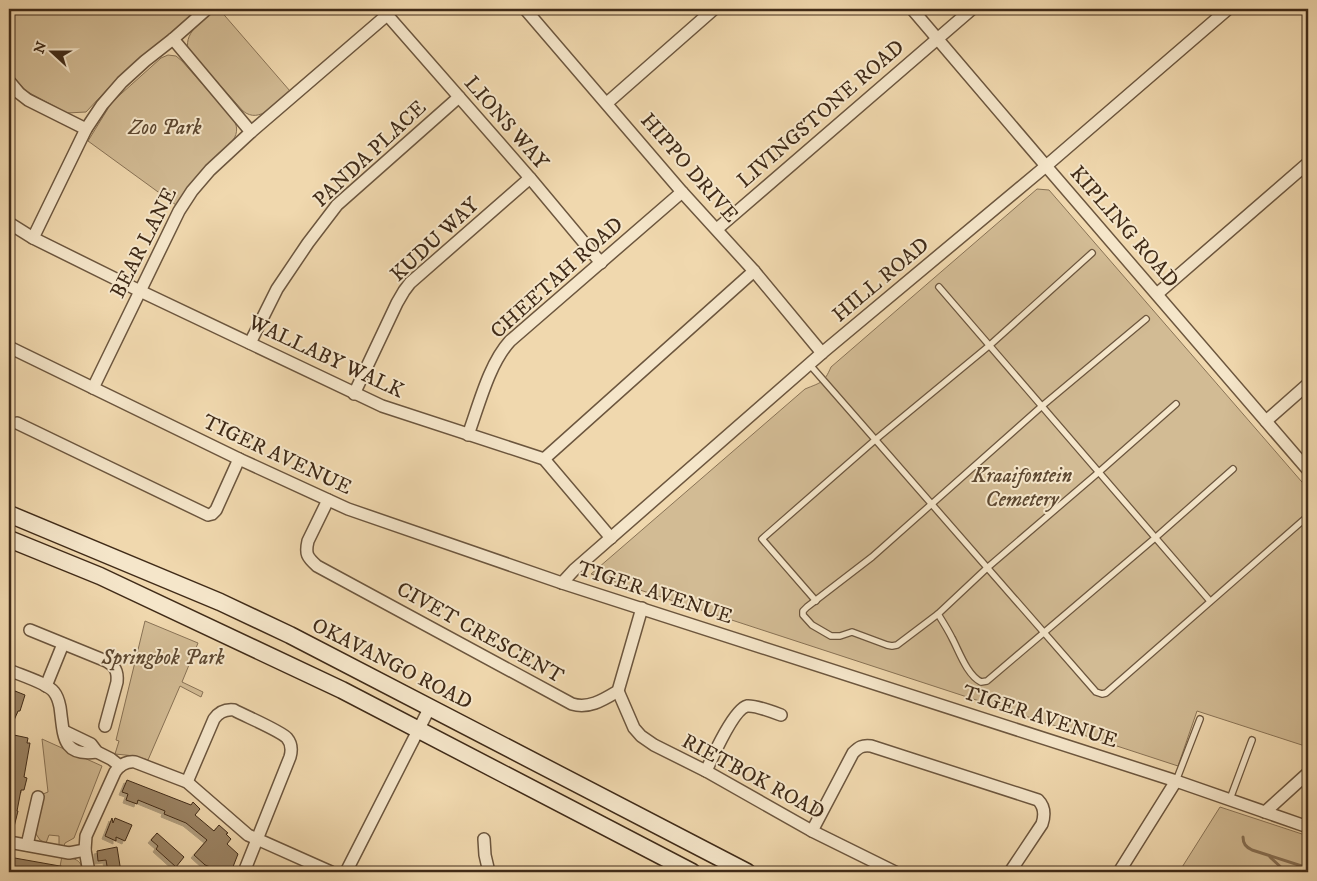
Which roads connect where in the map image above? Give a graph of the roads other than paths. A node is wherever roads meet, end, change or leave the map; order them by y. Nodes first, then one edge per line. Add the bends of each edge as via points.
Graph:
1 (208, 9) edge
2 (526, 9) edge
3 (714, 9) edge
4 (912, 9) edge
5 (972, 9) edge
6 (1228, 9) edge
7 (384, 12) edge
8 (173, 39) junction
9 (938, 39) junction
10 (9, 82) edge
11 (458, 98) junction
12 (607, 102) junction
13 (86, 129) junction
14 (251, 132) junction
15 (1308, 163) edge
16 (1046, 166) junction
17 (530, 178) junction
18 (682, 192) junction
19 (9, 223) edge
20 (717, 229) junction
21 (33, 238) junction
22 (1092, 253) dead end
23 (601, 262) junction
24 (754, 271) junction
25 (938, 287) dead end
26 (140, 290) junction
27 (1157, 294) junction
28 (1146, 319) dead end
29 (250, 343) junction
30 (990, 345) junction
31 (9, 346) edge
32 (822, 354) junction
33 (810, 365) junction
34 (1308, 384) edge
35 (93, 388) junction
36 (354, 394) junction
37 (1176, 404) dead end
38 (1042, 406) junction
39 (1266, 421) junction
40 (17, 423) dead end
41 (468, 435) junction
42 (875, 440) junction
43 (239, 459) junction
44 (544, 459) junction
45 (1233, 469) dead end
46 (1308, 470) edge
47 (1099, 472) junction
48 (328, 500) junction
49 (931, 504) junction
50 (9, 514) edge
51 (1308, 516) edge
52 (611, 538) junction
53 (1156, 538) junction
54 (9, 539) edge
55 (987, 568) junction
56 (562, 582) junction
57 (816, 601) junction
58 (1210, 601) junction
59 (642, 608) junction
60 (938, 614) junction
61 (30, 630) dead end
62 (1043, 632) junction
63 (63, 644) junction
64 (9, 670) edge
65 (46, 686) junction
66 (618, 691) junction
67 (430, 707) junction
68 (781, 715) dead end
69 (1200, 719) dead end
70 (105, 726) dead end
71 (418, 730) junction
72 (1252, 740) dead end
73 (122, 765) junction
74 (706, 771) junction
75 (1308, 773) edge
76 (1176, 781) junction
77 (187, 782) junction
78 (38, 798) dead end
79 (1230, 800) junction
80 (1265, 812) junction
81 (1308, 826) edge
82 (812, 831) junction
83 (484, 839) dead end
84 (257, 840) junction
85 (9, 842) edge
86 (28, 845) junction
87 (85, 850) junction
88 (89, 872) edge
89 (244, 872) edge
90 (332, 872) edge
91 (346, 872) edge
92 (489, 872) edge
93 (692, 872) edge
94 (747, 872) edge
95 (895, 872) edge
96 (1010, 872) edge
97 (1119, 872) edge

1 - 8 street
2 - 12 street, HIPPO DRIVE
3 - 12 street
4 - 9 street, KIPLING ROAD
5 - 9 street, LIVINGSTONE ROAD
6 - 16 street, HILL ROAD
7 - 11 street, LIONS WAY
7 - 14 street, BEAR LANE
8 - 13 street via 122,82
8 - 14 street
9 - 16 street, KIPLING ROAD
9 - 20 street, LIVINGSTONE ROAD
10 - 13 street via 28,100
11 - 17 street, LIONS WAY
11 - 29 street, PANDA PLACE via 337,205 277,289
12 - 18 street, HIPPO DRIVE
13 - 21 street
14 - 26 street, BEAR LANE via 192,191
15 - 27 street
16 - 27 street, KIPLING ROAD
16 - 32 street, HILL ROAD
17 - 23 street, LIONS WAY
17 - 36 street, KUDU WAY via 410,283
18 - 20 street, HIPPO DRIVE
18 - 23 street, CHEETAH ROAD
19 - 21 street, WALLABY WALK
20 - 24 street, HIPPO DRIVE
21 - 26 street, WALLABY WALK
22 - 30 lane
23 - 41 street, CHEETAH ROAD via 504,348 494,365
24 - 32 street, HIPPO DRIVE
24 - 44 street
25 - 30 lane
26 - 29 street, WALLABY WALK
26 - 35 street, BEAR LANE
27 - 39 street, KIPLING ROAD
28 - 38 lane
29 - 36 street, WALLABY WALK
30 - 38 lane
30 - 42 lane
31 - 35 street, TIGER AVENUE
32 - 33 street, HILL ROAD
33 - 42 lane
33 - 52 street, HILL ROAD
34 - 39 street
35 - 43 street, TIGER AVENUE
36 - 41 street, WALLABY WALK
37 - 47 lane
38 - 47 lane
38 - 49 lane
39 - 46 street, KIPLING ROAD
40 - 43 street via 208,515 216,510
41 - 44 street, WALLABY WALK
42 - 49 lane
42 - 57 lane via 762,539
43 - 48 street, TIGER AVENUE
44 - 52 street
45 - 53 lane
47 - 53 lane
47 - 55 lane
48 - 56 street, TIGER AVENUE
48 - 66 street, CIVET CRESCENT via 306,547 306,554 317,566 572,704 592,704
49 - 55 lane
49 - 57 lane
50 - 67 main road, OKAVANGO ROAD via 220,602
51 - 58 lane
52 - 56 street, HILL ROAD
53 - 58 lane
53 - 62 lane
54 - 71 main road via 100,576 342,690
55 - 60 lane
55 - 62 lane
56 - 59 street, TIGER AVENUE
57 - 60 lane via 803,614 820,631 835,636 852,632 892,646
58 - 62 lane via 1102,694 1096,692
59 - 66 street
59 - 76 street, TIGER AVENUE
60 - 62 lane via 974,677 981,682 987,681
61 - 63 street
63 - 65 street
63 - 70 street via 116,668 117,682
64 - 65 street
65 - 73 street via 56,693 64,731 92,744 97,752
66 - 74 street, RIETBOK ROAD via 640,736
67 - 71 street
67 - 94 main road, OKAVANGO ROAD
68 - 74 street via 750,706 741,709 733,718
69 - 76 lane
71 - 91 street
71 - 93 main road
72 - 79 lane
73 - 77 street via 134,762
73 - 87 street via 115,772 87,832
74 - 82 street, RIETBOK ROAD
75 - 80 street
76 - 79 street, TIGER AVENUE
76 - 97 street
77 - 84 street
77 - 84 street via 214,719 225,710 234,710 285,736 292,753
78 - 86 street
79 - 80 street, TIGER AVENUE
80 - 81 street, TIGER AVENUE
82 - 95 street, RIETBOK ROAD
82 - 96 street via 853,753 858,747 871,746 1038,800 1044,811 1042,824
83 - 92 street
84 - 89 street
84 - 90 street
85 - 86 street
86 - 87 street via 69,853
87 - 88 street

